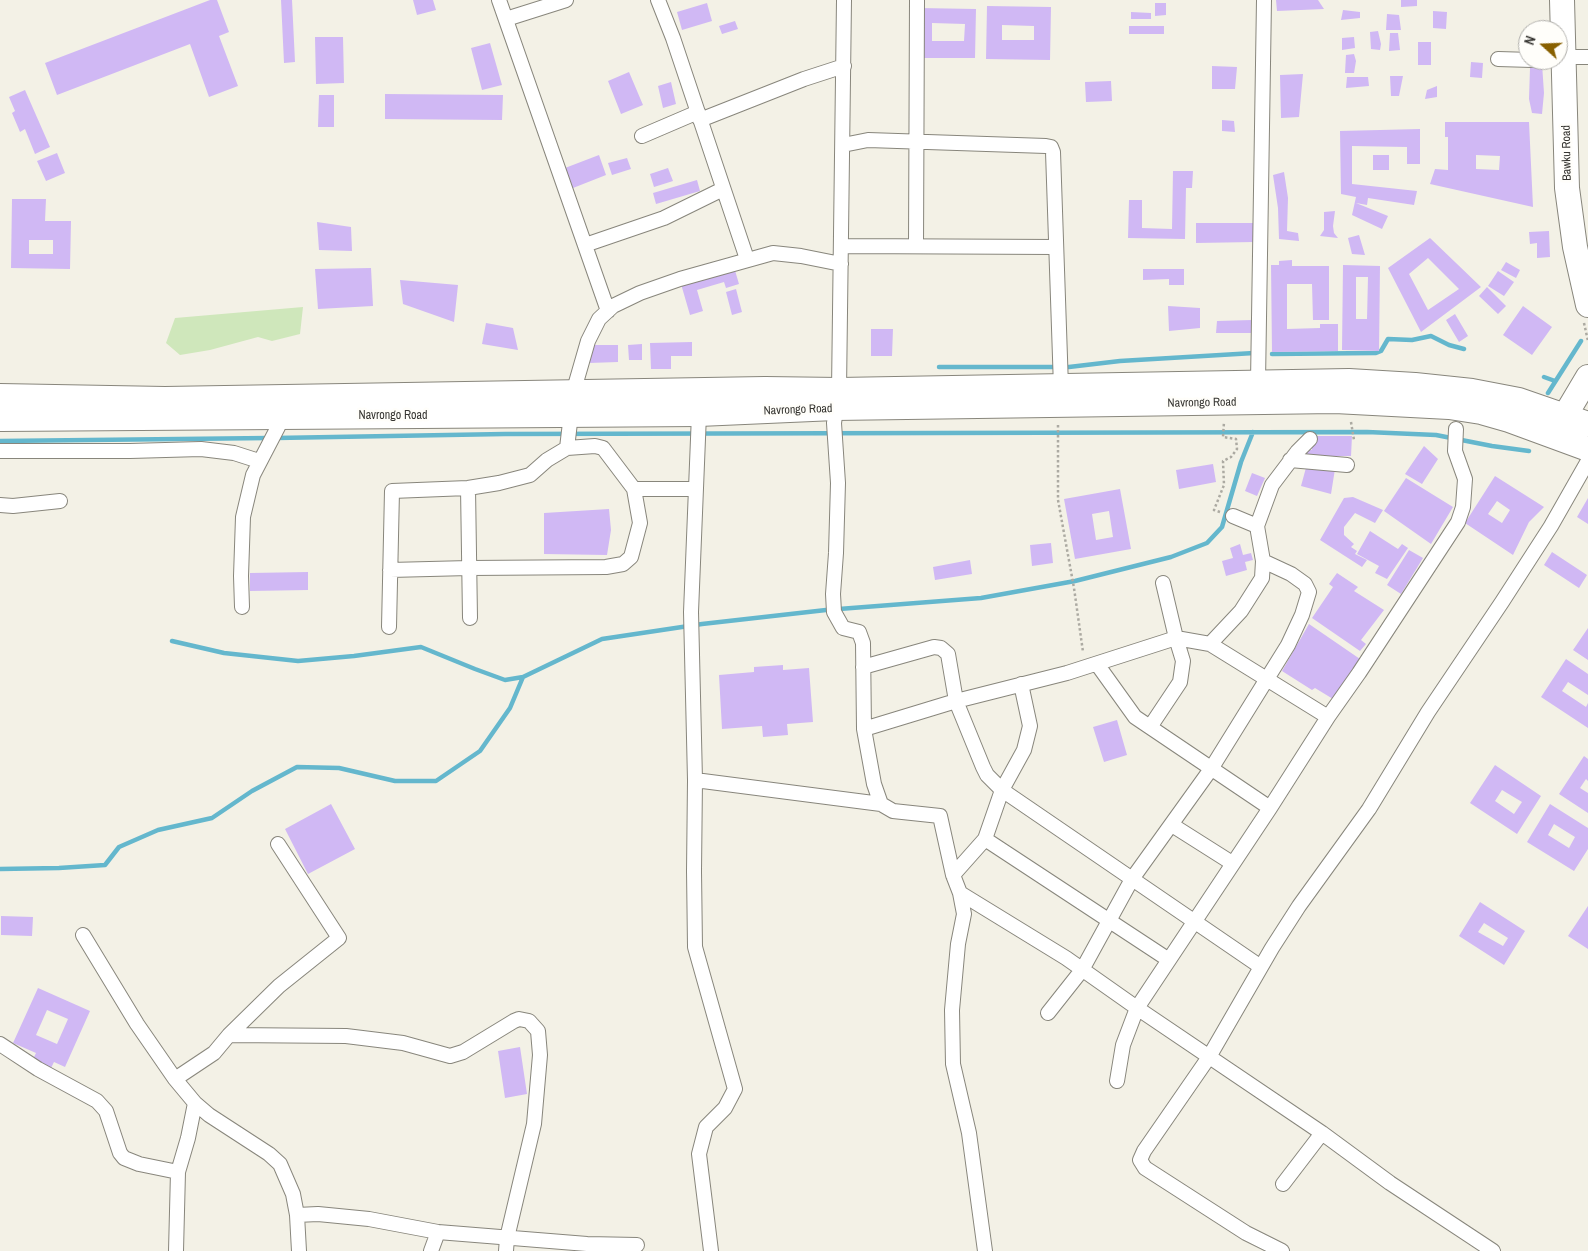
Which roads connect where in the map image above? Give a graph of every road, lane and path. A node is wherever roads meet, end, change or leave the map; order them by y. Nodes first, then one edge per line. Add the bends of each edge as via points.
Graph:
1 (499, 0) edge
2 (566, 0) edge
3 (658, 0) edge
4 (844, 0) edge
5 (917, 0) edge
6 (1264, 0) edge
7 (1562, 0) edge
8 (506, 19) junction
9 (1570, 57) edge
10 (1498, 60) dead end
11 (1518, 60) edge
12 (844, 66) junction
13 (699, 116) junction
14 (642, 136) dead end
15 (916, 142) junction
16 (843, 145) junction
17 (723, 189) junction
18 (585, 245) junction
19 (841, 246) junction
20 (916, 246) junction
21 (1056, 247) junction
22 (747, 259) junction
23 (841, 264) junction
24 (1588, 304) edge
25 (608, 311) junction
26 (1588, 321) edge
27 (1588, 341) edge
28 (1588, 377) edge
29 (1258, 382) junction
30 (1061, 387) junction
31 (0, 396) edge
32 (837, 399) junction
33 (572, 403) junction
34 (699, 414) junction
35 (1224, 416) dead end
36 (1564, 416) junction
37 (280, 417) junction
38 (1058, 418) dead end
39 (1350, 418) dead end
40 (0, 419) edge
41 (1588, 424) edge
42 (1456, 429) dead end
43 (1553, 437) junction
44 (1310, 438) dead end
45 (1354, 440) dead end
46 (567, 448) junction
47 (1588, 449) edge
48 (0, 451) edge
49 (1290, 460) junction
50 (258, 461) junction
51 (1588, 461) edge
52 (1347, 465) dead end
53 (468, 488) junction
54 (634, 489) junction
55 (695, 489) junction
56 (60, 501) dead end
57 (0, 505) edge
58 (1214, 510) dead end
59 (1233, 516) dead end
60 (1257, 526) junction
61 (1263, 561) junction
62 (469, 568) junction
63 (390, 570) junction
64 (1163, 583) dead end
65 (242, 608) dead end
66 (470, 618) dead end
67 (389, 627) dead end
68 (1176, 638) junction
69 (1210, 644) junction
70 (1091, 665) junction
71 (864, 667) junction
72 (1266, 678) junction
73 (1021, 684) junction
74 (956, 700) junction
75 (1328, 717) junction
76 (1150, 727) junction
77 (864, 730) junction
78 (1211, 769) junction
79 (695, 780) junction
80 (1002, 790) junction
81 (882, 804) junction
82 (1270, 808) junction
83 (1172, 825) junction
84 (985, 839) junction
85 (278, 844) dead end
86 (1232, 863) junction
87 (953, 875) junction
88 (1132, 879) junction
89 (960, 893) junction
90 (1110, 921) junction
91 (1194, 921) junction
92 (83, 936) dead end
93 (1169, 960) junction
94 (1261, 967) junction
95 (1082, 970) junction
96 (1137, 1008) junction
97 (1048, 1013) dead end
98 (229, 1035) junction
99 (0, 1044) edge
100 (1209, 1057) junction
101 (175, 1079) junction
102 (1117, 1081) dead end
103 (195, 1103) junction
104 (1322, 1133) junction
105 (178, 1172) junction
106 (1283, 1184) dead end
107 (297, 1215) junction
108 (438, 1232) junction
109 (507, 1244) edge
110 (637, 1245) dead end
111 (176, 1251) edge
112 (299, 1251) edge
113 (431, 1251) edge
114 (711, 1251) edge
115 (985, 1251) edge
116 (1282, 1251) edge
117 (1493, 1251) edge

1 - 8 street
2 - 8 street
3 - 13 street
4 - 12 street
5 - 15 street
6 - 29 street
7 - 9 highway, Bawku Road
8 - 18 street
9 - 24 highway, Bawku Road via 1567,188 1574,247
10 - 11 street
12 - 13 street
12 - 16 street
13 - 14 street
13 - 17 street
15 - 16 street via 868,140
15 - 20 street
15 - 21 street via 1051,147
16 - 19 street
17 - 18 street via 664,218
17 - 22 street
18 - 25 street
19 - 20 street
19 - 23 street
20 - 21 street
21 - 30 street
22 - 23 street via 773,253
22 - 25 street via 640,293
23 - 32 street
25 - 33 street via 599,319 588,341
26 - 27 path via 1583,324
28 - 36 highway
29 - 30 highway, Navrongo Road
29 - 36 highway, Navrongo Road via 1349,382 1472,391 1519,400
30 - 32 highway, Navrongo Road
31 - 33 highway, Navrongo Road
32 - 33 highway, Navrongo Road via 765,389
32 - 34 highway, Navrongo Road
32 - 43 highway, Navrongo Road via 1335,401 1449,406 1509,420
32 - 71 street via 834,423 838,483 834,612 843,628 859,632
33 - 34 highway, Navrongo Road
33 - 37 highway, Navrongo Road
33 - 46 street
34 - 55 street
35 - 58 path via 1223,436 1236,439 1237,449 1223,461 1224,485
36 - 41 highway, Navrongo Road
36 - 43 highway
37 - 40 highway, Navrongo Road
37 - 50 street via 278,427
38 - 70 path via 1058,500
39 - 45 path
42 - 75 street via 1456,451 1465,479 1463,507 1458,522
43 - 47 highway, Navrongo Road
44 - 49 street
46 - 53 street via 530,475
46 - 54 street via 603,448
48 - 50 street via 201,449 234,453
49 - 52 street
49 - 60 street via 1272,485
50 - 65 street via 244,518
51 - 94 street via 1551,526 1428,712 1369,810 1299,906
53 - 62 street
53 - 63 street via 392,491
54 - 55 street
54 - 62 street via 640,523 631,557 623,564 606,567
55 - 79 street via 691,612
56 - 57 street
59 - 60 street
60 - 61 street
61 - 69 street via 1262,578 1241,611
61 - 72 street via 1291,574 1305,584 1309,592 1288,645
62 - 63 street
62 - 66 street
63 - 67 street
64 - 68 street
68 - 69 street
68 - 70 street
68 - 76 street via 1183,660 1180,682
69 - 72 street
70 - 73 street
70 - 76 street via 1135,716
71 - 74 street via 934,647 941,648 948,654
71 - 77 street
72 - 75 street
72 - 78 street
73 - 74 street
73 - 80 street via 1030,726 1024,750
74 - 77 street
74 - 80 street via 987,775
75 - 82 street
76 - 78 street
77 - 81 street via 874,784
78 - 82 street
78 - 83 street
79 - 81 street
79 - 114 street via 695,947 735,1089 725,1108 706,1127 699,1154
80 - 84 street
80 - 88 street
81 - 87 street via 893,811 940,816
82 - 86 street
83 - 86 street
83 - 88 street
84 - 87 street
84 - 90 street
85 - 98 street via 338,938 279,986
86 - 91 street
87 - 89 street
88 - 90 street
88 - 91 street
89 - 95 street
89 - 115 street via 964,914 952,1010 953,1064 969,1133
90 - 93 street
90 - 95 street
91 - 93 street
91 - 94 street
92 - 101 street
93 - 96 street
94 - 100 street
95 - 96 street
95 - 97 street
96 - 100 street
96 - 102 street via 1123,1045
98 - 101 street via 214,1053
98 - 109 street via 346,1036 403,1043 450,1056 463,1052 514,1020 529,1021 538,1031 540,1055 534,1124
99 - 105 street via 97,1101 106,1111 124,1158
100 - 104 street
100 - 116 street via 1140,1160 1145,1168 1246,1233
101 - 103 street
103 - 105 street
103 - 107 street via 280,1164 293,1194
104 - 106 street
104 - 117 street via 1390,1183
105 - 111 street
107 - 108 street via 369,1220
107 - 112 street
108 - 109 street
108 - 113 street
109 - 110 street

